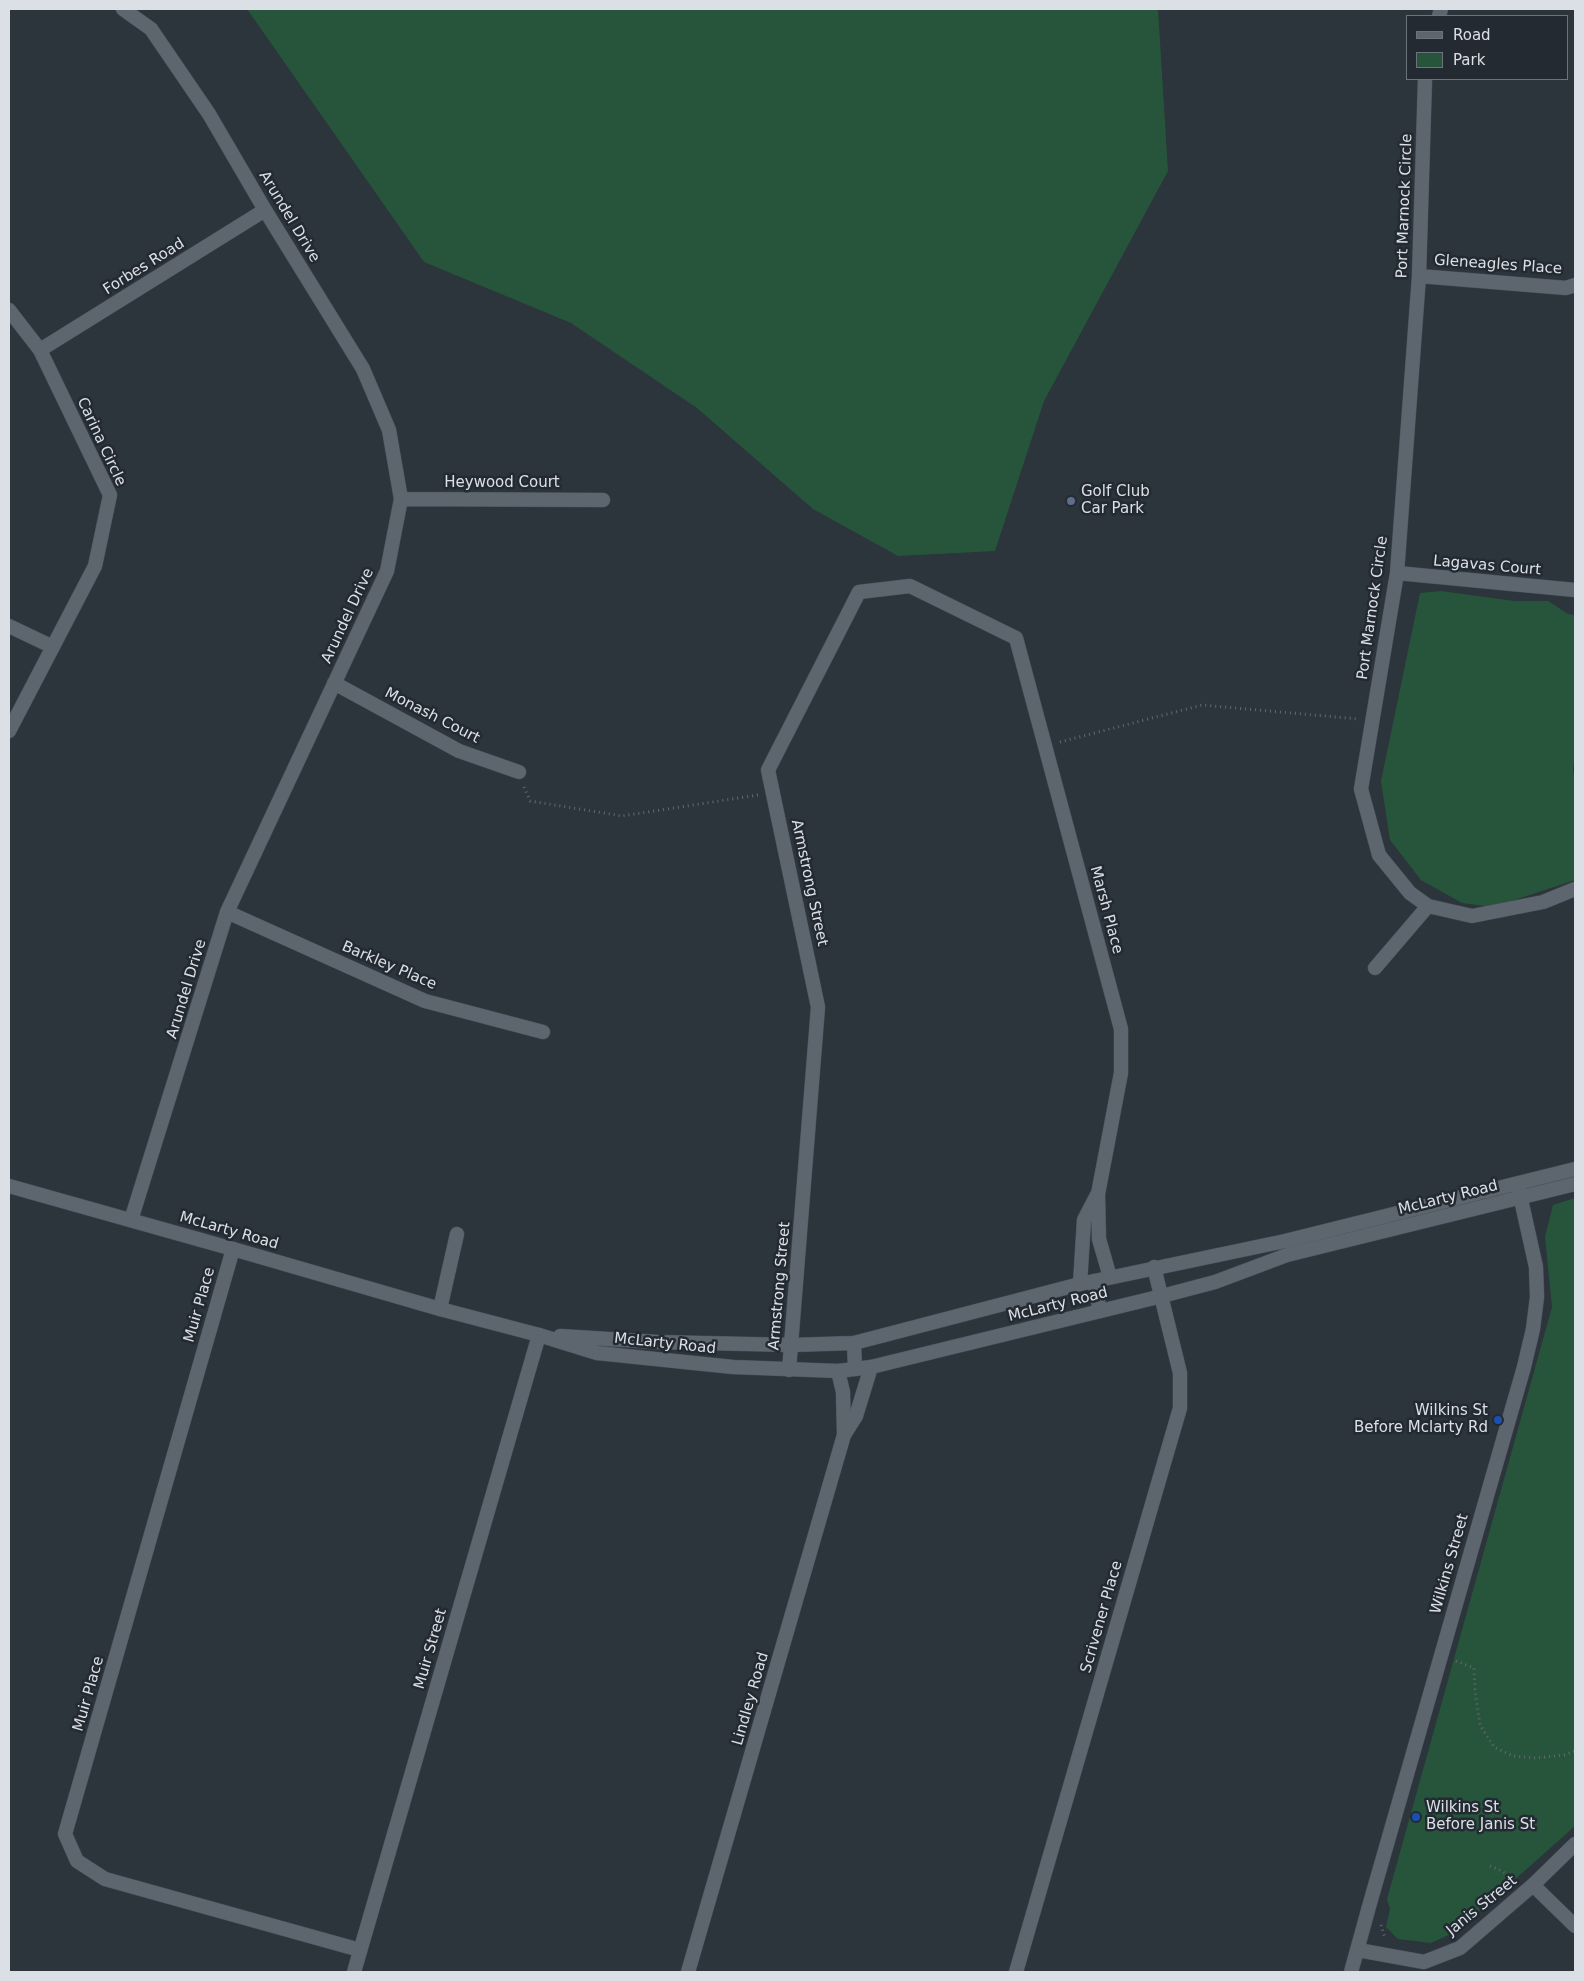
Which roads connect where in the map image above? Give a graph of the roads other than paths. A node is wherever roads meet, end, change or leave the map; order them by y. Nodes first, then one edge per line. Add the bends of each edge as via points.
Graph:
1 (123, 9) edge
2 (1426, 80) edge
3 (265, 210) junction
4 (1418, 276) junction
5 (1575, 284) edge
6 (9, 310) edge
7 (40, 350) junction
8 (401, 499) junction
9 (603, 500) dead end
10 (1397, 573) junction
11 (1575, 590) edge
12 (9, 626) edge
13 (1016, 638) joint
14 (53, 647) junction
15 (334, 683) junction
16 (9, 731) edge
17 (519, 772) road end
18 (1575, 889) edge
19 (1428, 906) junction
20 (227, 912) junction
21 (1375, 968) dead end
22 (543, 1032) dead end
23 (1575, 1169) edge
24 (1575, 1184) edge
25 (9, 1186) edge
26 (1519, 1191) junction
27 (1098, 1194) junction
28 (131, 1220) junction
29 (457, 1234) dead end
30 (233, 1249) junction
31 (1154, 1268) junction
32 (1110, 1277) junction
33 (1094, 1281) junction
34 (1080, 1284) junction
35 (1162, 1296) junction
36 (440, 1309) junction
37 (1100, 1311) junction
38 (539, 1335) junction
39 (854, 1343) junction
40 (792, 1345) junction
41 (870, 1367) junction
42 (854, 1369) junction
43 (790, 1370) junction
44 (838, 1371) junction
45 (844, 1435) junction
46 (1575, 1844) edge
47 (1533, 1885) junction
48 (1575, 1926) edge
49 (360, 1950) junction
50 (1358, 1950) junction
51 (354, 1972) edge
52 (688, 1972) edge
53 (1016, 1972) edge
54 (1351, 1972) edge

1 - 3 street, Arundel Drive via 151,29 209,114
2 - 4 street, Port Marnock Circle
3 - 7 street, Forbes Road
3 - 8 street, Arundel Drive via 363,369 389,430
4 - 5 street, Gleneagles Place via 1566,288
4 - 10 street, Port Marnock Circle
6 - 7 street, Carina Circle
7 - 14 street, Carina Circle via 110,494 94,566
8 - 9 street, Heywood Court
8 - 15 street, Arundel Drive via 387,571
10 - 11 street, Lagavas Court
10 - 19 street, Port Marnock Circle via 1361,788 1379,854 1410,893
12 - 14 street
13 - 27 street, Marsh Place via 1121,1029 1122,1072
13 - 40 street, Armstrong Street via 910,586 859,592 768,770 818,1007
14 - 16 street, Carina Circle
15 - 17 street, Monash Court via 459,751
15 - 20 street, Arundel Drive
18 - 19 street, Port Marnock Circle via 1544,902 1472,916
19 - 21 street
20 - 22 street, Barkley Place via 425,1001
20 - 28 street, Arundel Drive
23 - 26 street, McLarty Road
24 - 26 street, McLarty Road
25 - 28 street, McLarty Road
26 - 31 street, McLarty Road
26 - 35 street, McLarty Road via 1287,1255 1215,1282
26 - 50 street, Wilkins Street via 1536,1267 1534,1330
27 - 32 street, Marsh Place via 1099,1239
27 - 34 street, Marsh Place via 1084,1220
28 - 30 street, McLarty Road
29 - 36 street
30 - 36 street, McLarty Road
30 - 49 street, Muir Place via 66,1834 78,1861 105,1879
31 - 32 street, McLarty Road
31 - 35 street, Scrivener Place
32 - 33 street, McLarty Road
33 - 34 street, McLarty Road
33 - 37 street
34 - 39 street, McLarty Road
35 - 37 street, McLarty Road
35 - 53 street, Scrivener Place via 1180,1373 1180,1408
36 - 38 street, McLarty Road
37 - 41 street, McLarty Road
38 - 40 street, McLarty Road
38 - 43 street, McLarty Road via 597,1353
38 - 49 street, Muir Street
39 - 40 street, McLarty Road
39 - 42 street
40 - 43 street, Armstrong Street
41 - 42 street, McLarty Road
41 - 45 street, Lindley Road via 856,1416
42 - 44 street, McLarty Road
43 - 44 street, McLarty Road
44 - 45 street, Lindley Road via 843,1392
45 - 52 street, Lindley Road
46 - 47 street, Janis Street
47 - 48 street
47 - 50 street, Janis Street via 1460,1948 1424,1962
49 - 51 street, Muir Street
50 - 54 street

